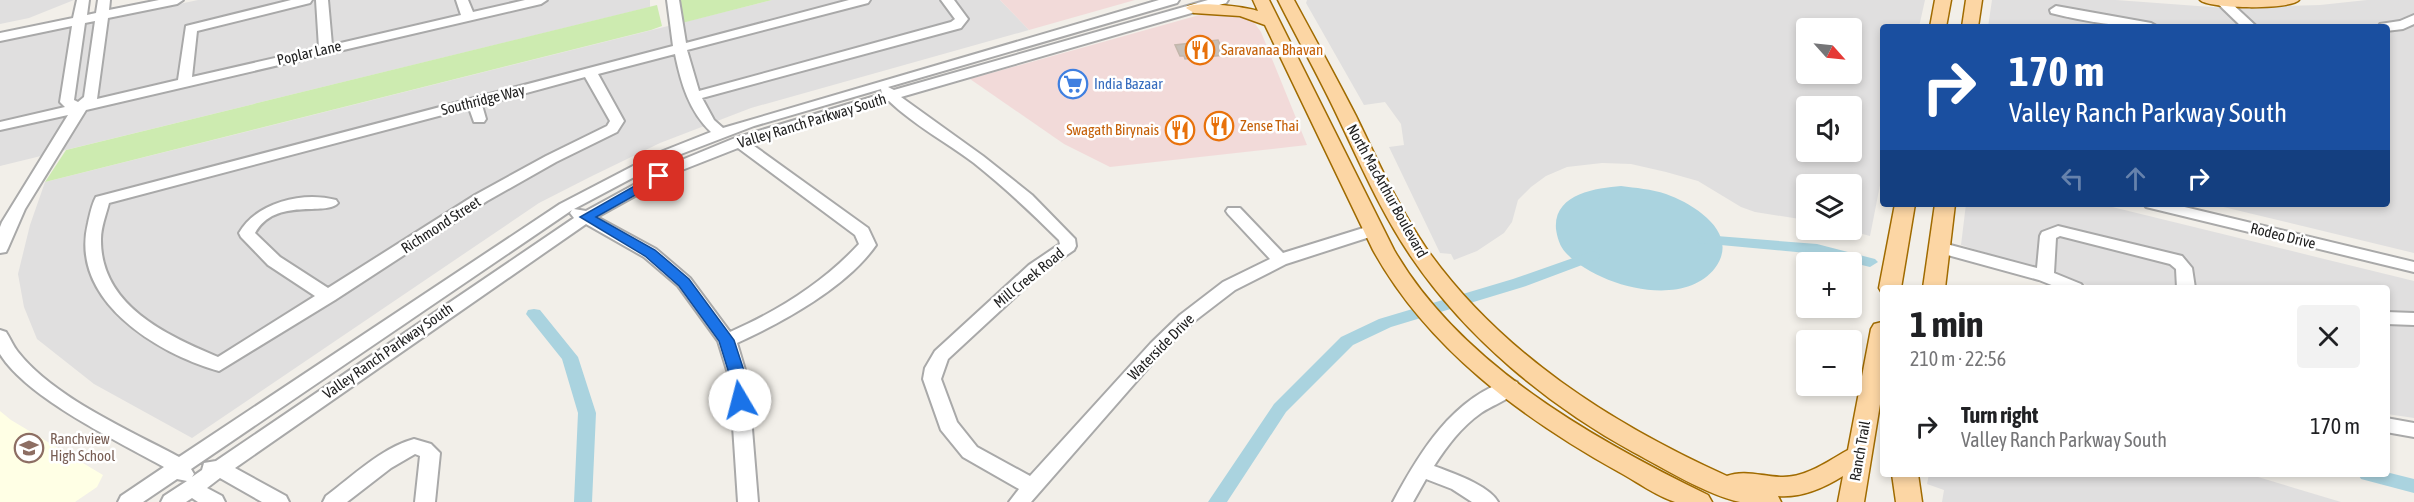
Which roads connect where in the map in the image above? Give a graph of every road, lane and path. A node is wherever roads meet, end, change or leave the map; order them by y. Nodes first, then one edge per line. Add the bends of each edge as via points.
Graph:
1 (141, 0) edge
2 (177, 0) edge
3 (306, 0) edge
4 (322, 0) edge
5 (462, 0) edge
6 (541, 0) edge
7 (673, 0) edge
8 (864, 0) edge
9 (947, 0) edge
10 (1173, 0) edge
11 (1222, 0) edge
12 (1261, 0) edge
13 (1943, 0) edge
14 (1974, 0) edge
15 (2216, 0) edge
16 (2291, 0) edge
17 (1289, 2) edge
18 (104, 8) edge
19 (1194, 8) junction
20 (2056, 10) dead end
21 (81, 11) edge
22 (468, 17) junction
23 (2414, 19) edge
24 (1272, 22) junction
25 (1939, 24) edge
26 (1970, 24) edge
27 (2130, 24) edge
28 (2246, 24) edge
29 (2390, 26) edge
30 (0, 29) edge
31 (0, 37) edge
32 (1059, 39) junction
33 (679, 47) junction
34 (326, 49) junction
35 (590, 73) junction
36 (185, 82) junction
37 (888, 91) junction
38 (694, 96) junction
39 (474, 102) junction
40 (78, 108) junction
41 (1346, 116) junction
42 (1318, 118) junction
43 (479, 119) dead end
44 (0, 126) edge
45 (721, 134) junction
46 (740, 141) junction
47 (330, 203) dead end
48 (566, 207) junction
49 (1904, 207) edge
50 (1945, 207) edge
51 (2164, 207) edge
52 (1233, 211) dead end
53 (586, 217) junction
54 (1373, 230) junction
55 (0, 248) edge
56 (1280, 261) junction
57 (2414, 267) edge
58 (1937, 268) edge
59 (2045, 276) junction
60 (1890, 285) edge
61 (2068, 285) edge
62 (2186, 285) edge
63 (329, 296) junction
64 (2390, 318) edge
65 (2414, 319) edge
66 (0, 336) edge
67 (726, 340) junction
68 (1880, 340) edge
69 (219, 365) joint
70 (1510, 387) junction
71 (2390, 426) edge
72 (2414, 430) edge
73 (1860, 455) junction
74 (180, 467) junction
75 (219, 468) junction
76 (1421, 469) junction
77 (1703, 476) junction
78 (1904, 477) edge
79 (1905, 477) edge
80 (1032, 487) junction
81 (191, 488) junction
82 (268, 500) edge
83 (1694, 500) edge
84 (128, 502) edge
85 (171, 502) edge
86 (215, 502) edge
87 (333, 502) edge
88 (425, 502) edge
89 (748, 502) edge
90 (1019, 502) edge
91 (1403, 502) edge
92 (1488, 502) edge
93 (1768, 502) edge
94 (1851, 502) edge
95 (1900, 502) edge
96 (1909, 502) edge

1 - 18 street
2 - 18 street
3 - 36 street via 191,29
4 - 34 street
5 - 22 street
6 - 22 street, Poplar Lane
7 - 33 street
8 - 33 street, Southridge Way
9 - 38 street via 962,19 956,25
10 - 32 street, Valley Ranch Parkway South
11 - 19 street, Valley Ranch Parkway South
12 - 24 main road, North MacArthur Boulevard
13 - 25 main road
14 - 26 main road
15 - 16 main road
15 - 28 street
17 - 41 main road, North MacArthur Boulevard
18 - 21 street
18 - 40 street via 91,98
19 - 24 main road via 1242,11
19 - 32 street, Valley Ranch Parkway South
20 - 27 street
21 - 30 street
21 - 31 street
21 - 40 street via 67,102
22 - 34 street, Poplar Lane
23 - 29 street
24 - 42 main road, North MacArthur Boulevard
32 - 37 street, Valley Ranch Parkway South
33 - 35 street, Southridge Way
33 - 38 street
34 - 36 street, Poplar Lane
35 - 39 street, Southridge Way
35 - 63 street, Richmond Street via 617,121 612,129 481,198
36 - 40 street, Poplar Lane
37 - 45 street, Valley Ranch Parkway South via 749,123
37 - 46 street, Valley Ranch Parkway South
37 - 80 street, Mill Creek Road via 906,109 1026,198 1067,239 1068,246 1035,269 941,355 932,379 948,425 970,452
38 - 45 street via 712,128
39 - 43 street
39 - 69 street, Southridge Way via 102,200 93,241 98,273 110,297 156,336
40 - 44 street, Poplar Lane
40 - 55 street via 20,201
41 - 42 main road
41 - 77 main road, North MacArthur Boulevard via 1364,155 1432,272 1480,326 1590,413
42 - 54 main road, North MacArthur Boulevard
45 - 48 street, Valley Ranch Parkway South via 663,156
46 - 53 street, Valley Ranch Parkway South via 677,167
46 - 67 street via 861,232 868,245 782,314
47 - 63 street via 308,202 262,215 250,224 247,233 285,270
48 - 53 street
48 - 74 street, Valley Ranch Parkway South
49 - 60 main road
50 - 58 main road
51 - 57 street, Rodeo Drive
52 - 56 street
53 - 67 street via 650,253 690,290
53 - 75 street, Valley Ranch Parkway South
54 - 56 street, Waterside Drive
54 - 70 main road, North MacArthur Boulevard via 1400,277 1451,338
56 - 80 street, Waterside Drive via 1229,286 1186,320 1157,347
58 - 59 street
59 - 61 street
59 - 62 street via 2048,236 2058,231 2176,260 2184,268
63 - 69 street, Richmond Street
64 - 65 street
66 - 74 street via 18,363 49,391
67 - 89 street via 739,380
68 - 73 main road, Ranch Trail
70 - 76 street via 1484,400 1456,422
70 - 83 main road, North MacArthur Boulevard via 1591,444
71 - 72 street
73 - 77 main road via 1814,481 1785,487
73 - 94 main road, Ranch Trail
74 - 75 street
74 - 81 street
74 - 84 street, Valley Ranch Parkway South
75 - 81 street, Valley Ranch Parkway South
75 - 82 street
76 - 91 street
76 - 92 street via 1459,484
77 - 93 main road, North MacArthur Boulevard
78 - 95 main road
79 - 96 main road
80 - 90 street, Waterside Drive
81 - 85 street, Valley Ranch Parkway South
81 - 86 street
87 - 88 street via 413,446 430,453

